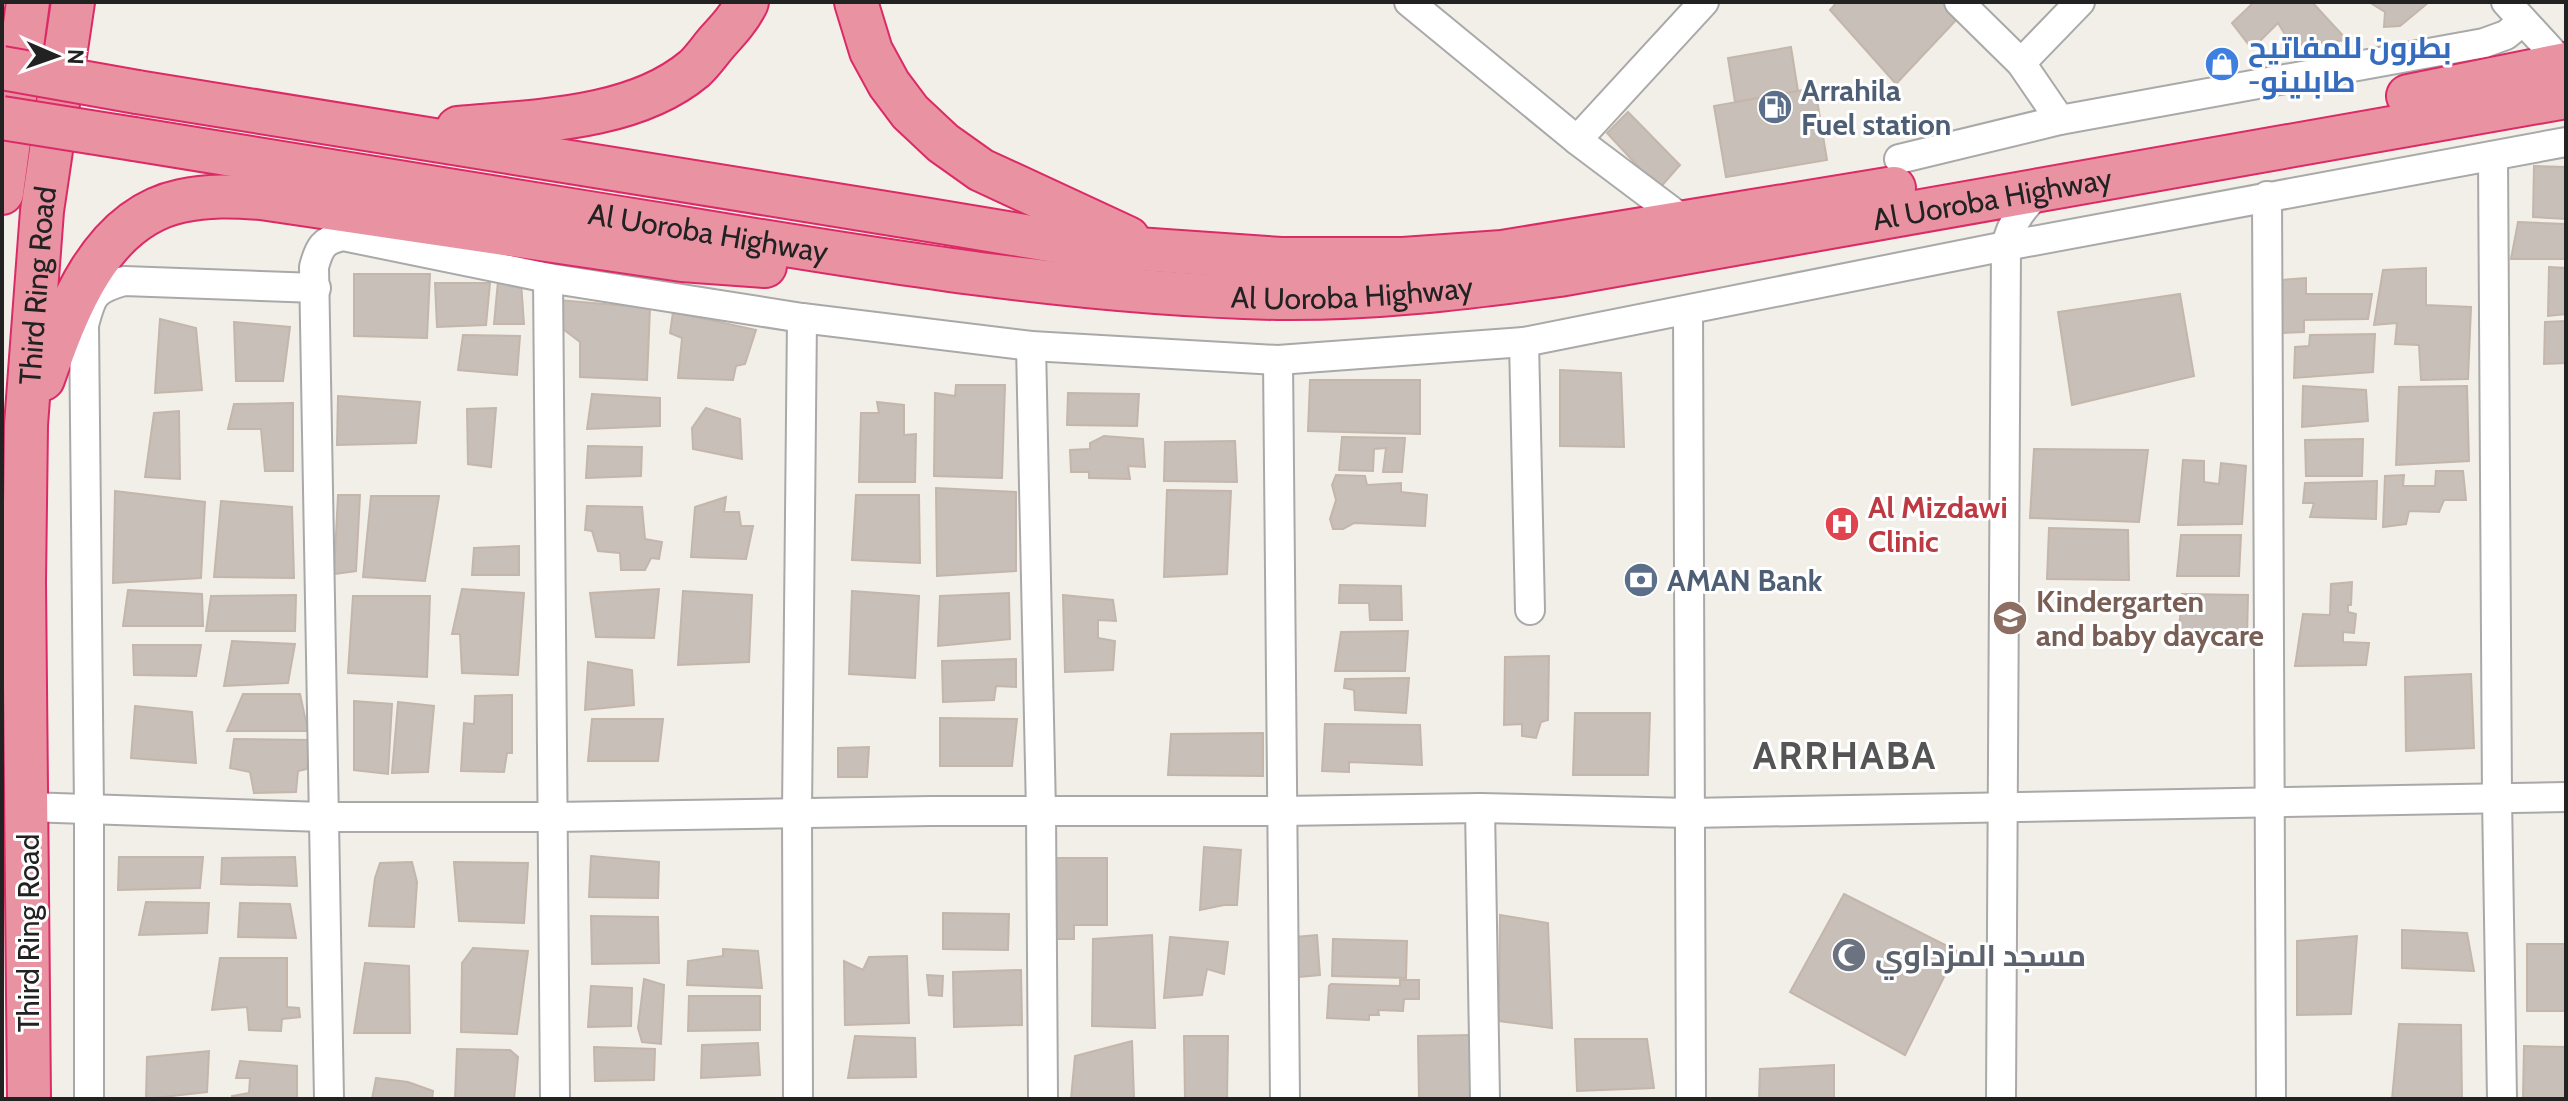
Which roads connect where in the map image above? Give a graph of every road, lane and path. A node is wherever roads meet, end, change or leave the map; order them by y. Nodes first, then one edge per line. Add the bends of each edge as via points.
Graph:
1 (28, 2) edge
2 (73, 2) edge
3 (747, 2) edge
4 (856, 2) edge
5 (1409, 2) edge
6 (1704, 2) edge
7 (1959, 2) edge
8 (2080, 2) edge
9 (2515, 12) edge
10 (2021, 63) junction
11 (2, 68) edge
12 (2565, 75) edge
13 (2, 118) edge
14 (2060, 120) junction
15 (397, 134) junction
16 (1577, 140) junction
17 (2566, 142) edge
18 (2493, 156) junction
19 (1899, 159) dead end
20 (2042, 190) junction
21 (2, 193) edge
22 (2267, 196) junction
23 (1686, 222) junction
24 (2006, 246) junction
25 (1159, 251) junction
26 (886, 262) junction
27 (548, 278) junction
28 (316, 288) junction
29 (1688, 310) junction
30 (802, 318) junction
31 (1524, 342) junction
32 (1031, 346) junction
33 (1278, 360) junction
34 (26, 425) junction
35 (1530, 610) dead end
36 (2566, 797) edge
37 (2497, 798) junction
38 (2269, 804) junction
39 (27, 807) junction
40 (2001, 807) junction
41 (1480, 808) junction
42 (89, 809) junction
43 (1282, 811) junction
44 (797, 812) junction
45 (1041, 812) junction
46 (1689, 813) junction
47 (323, 817) junction
48 (553, 817) junction
49 (29, 1099) edge
50 (89, 1099) edge
51 (329, 1099) edge
52 (555, 1099) edge
53 (798, 1099) edge
54 (1043, 1099) edge
55 (1285, 1099) edge
56 (1485, 1099) edge
57 (1691, 1099) edge
58 (2001, 1099) edge
59 (2271, 1099) edge
60 (2502, 1099) edge

1 - 21 highway, Third Ring Road
2 - 34 highway, Third Ring Road via 42,211
3 - 15 highway via 695,68 632,103 561,118
4 - 25 highway via 871,51 889,84 943,143 981,170
5 - 16 street
6 - 16 street
7 - 10 street
8 - 10 street
9 - 12 street
9 - 14 street via 2506,35 2484,43
10 - 14 street
11 - 15 highway, Al Uoroba Highway, bridge
12 - 20 highway, Al Uoroba Highway
12 - 23 highway, Al Uoroba Highway
13 - 26 highway, Al Uoroba Highway, bridge
14 - 19 street
15 - 25 highway, Al Uoroba Highway via 1035,240
16 - 23 street
17 - 18 street
18 - 22 street
18 - 37 street
20 - 24 street via 2015,218
20 - 26 highway, Al Uoroba Highway via 1559,275 1375,295 1279,298 1159,292
22 - 24 street
22 - 38 street
23 - 25 highway, Al Uoroba Highway via 1502,252 1403,259
24 - 29 street
24 - 40 street
26 - 34 highway via 799,267 682,260 261,198 179,201 133,224 81,284
27 - 28 street via 343,236 329,239 319,249
27 - 30 street
27 - 48 street
28 - 42 street via 124,281 102,287 90,302 84,325
28 - 47 street
29 - 31 street
29 - 46 street
30 - 32 street
30 - 44 street
31 - 33 street
31 - 35 street
32 - 33 street
32 - 45 street
33 - 43 street
34 - 39 highway, Third Ring Road
36 - 37 street
37 - 38 street
37 - 60 street
38 - 40 street
38 - 59 street
39 - 42 street
39 - 49 highway, Third Ring Road
40 - 46 street
40 - 58 street
41 - 43 street
41 - 46 street
41 - 56 street
42 - 47 street
42 - 50 street
43 - 45 street
43 - 55 street
44 - 45 street
44 - 48 street
44 - 53 street
45 - 54 street
46 - 57 street
47 - 48 street
47 - 51 street
48 - 52 street

